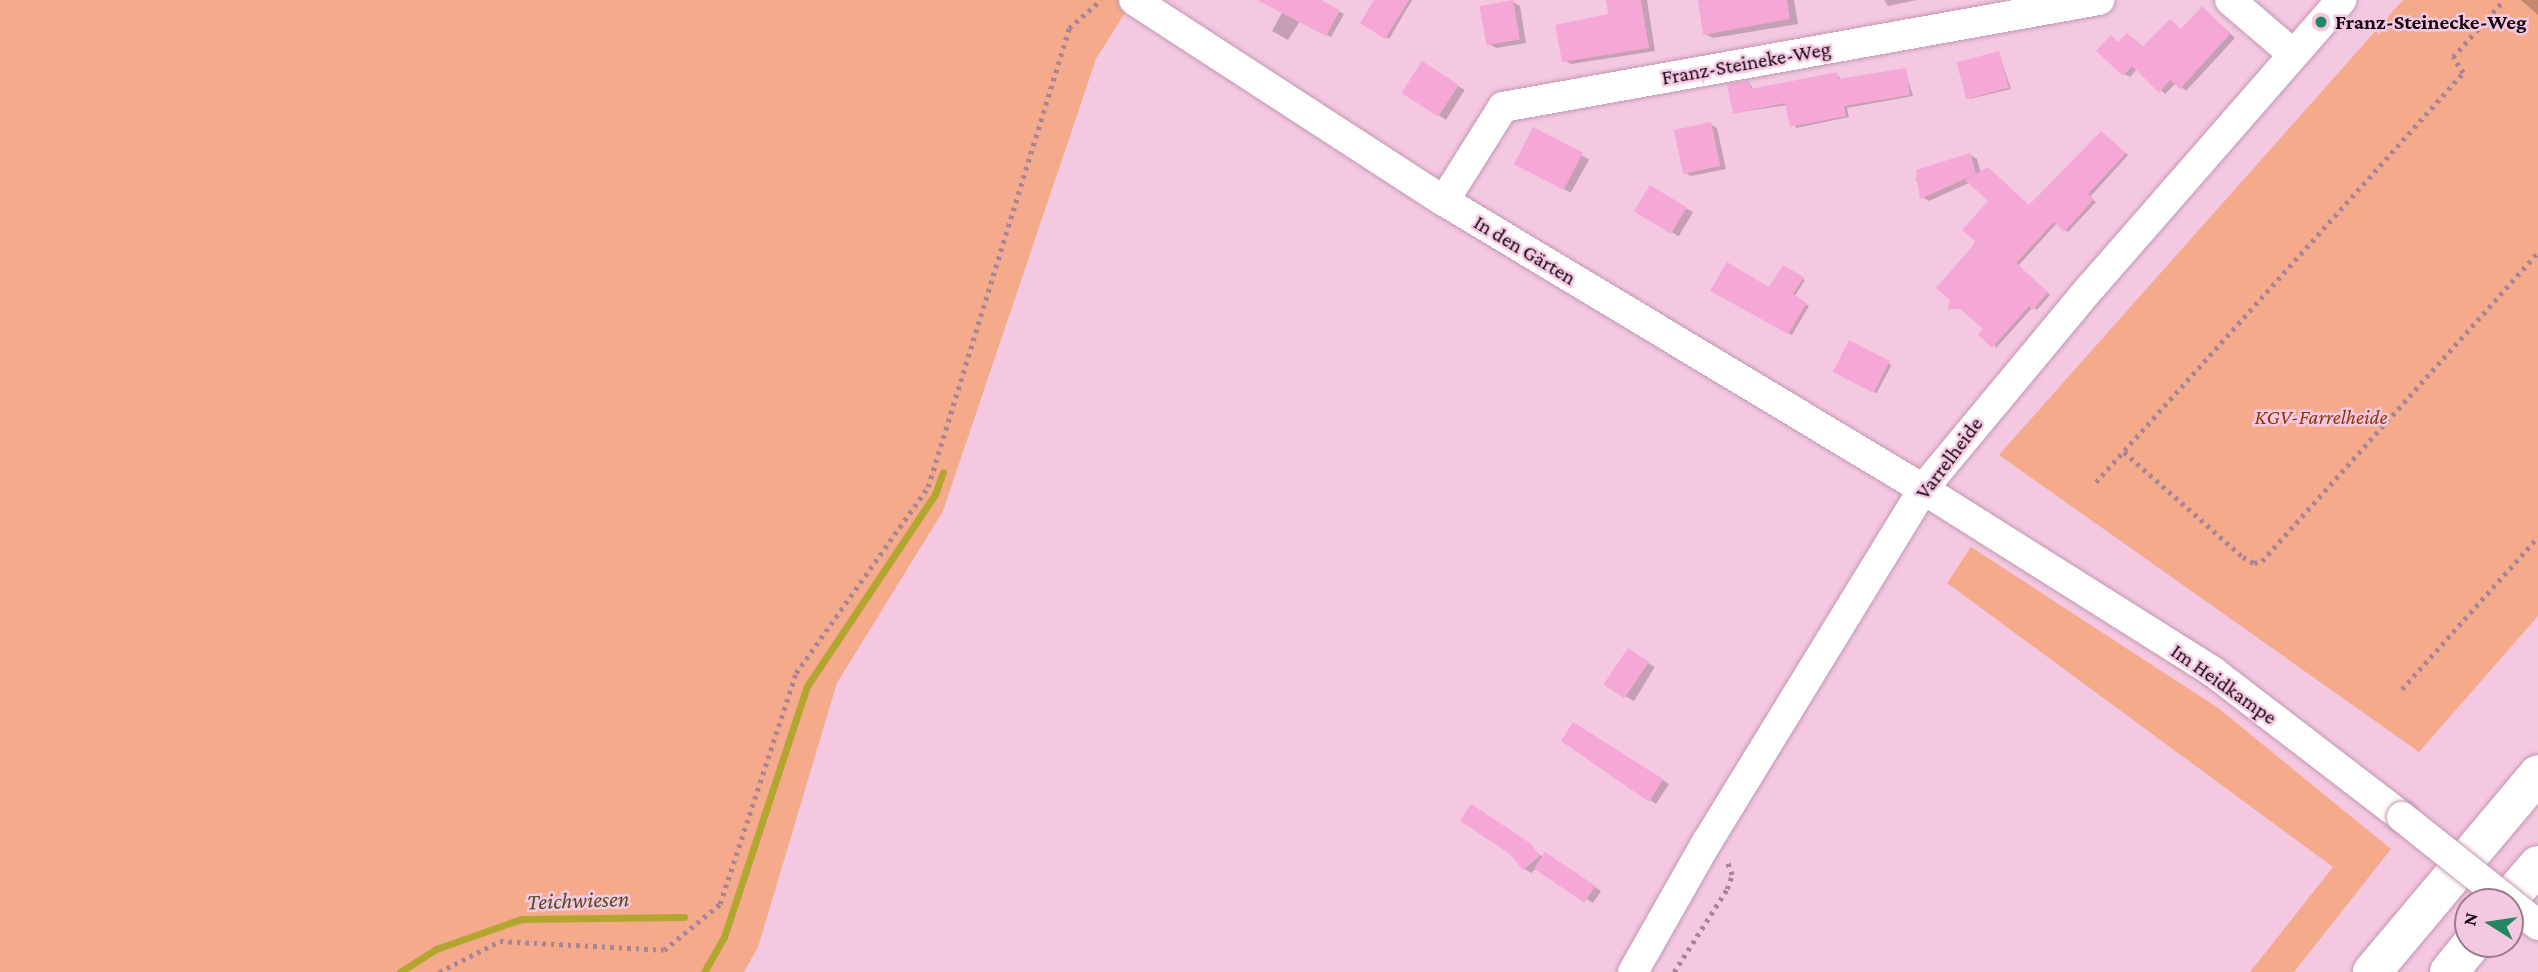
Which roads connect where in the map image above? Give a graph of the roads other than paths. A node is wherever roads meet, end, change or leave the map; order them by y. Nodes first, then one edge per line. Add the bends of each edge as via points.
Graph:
1 (1135, 0) edge
2 (2099, 0) edge
3 (2231, 0) edge
4 (2341, 0) edge
5 (2293, 54) junction
6 (1444, 201) junction
7 (1923, 489) junction
8 (2538, 774) edge
9 (2538, 864) edge
10 (2490, 888) edge
11 (2520, 888) edge
12 (2524, 914) edge
13 (2538, 925) edge
14 (2460, 958) edge
15 (1633, 972) edge
16 (2372, 972) edge
17 (2449, 972) edge

1 - 6 street, In den Gärten
2 - 6 street, Franz-Steineke-Weg via 1503,107
3 - 5 street
4 - 5 street, Varrelheide
5 - 7 street, Varrelheide
6 - 7 street, In den Gärten
7 - 10 street, Im Heidkampe, bridge via 2212,671
7 - 15 street, Varrelheide
8 - 16 highway
9 - 11 highway
12 - 13 street, Im Heidkampe, bridge
14 - 17 highway

